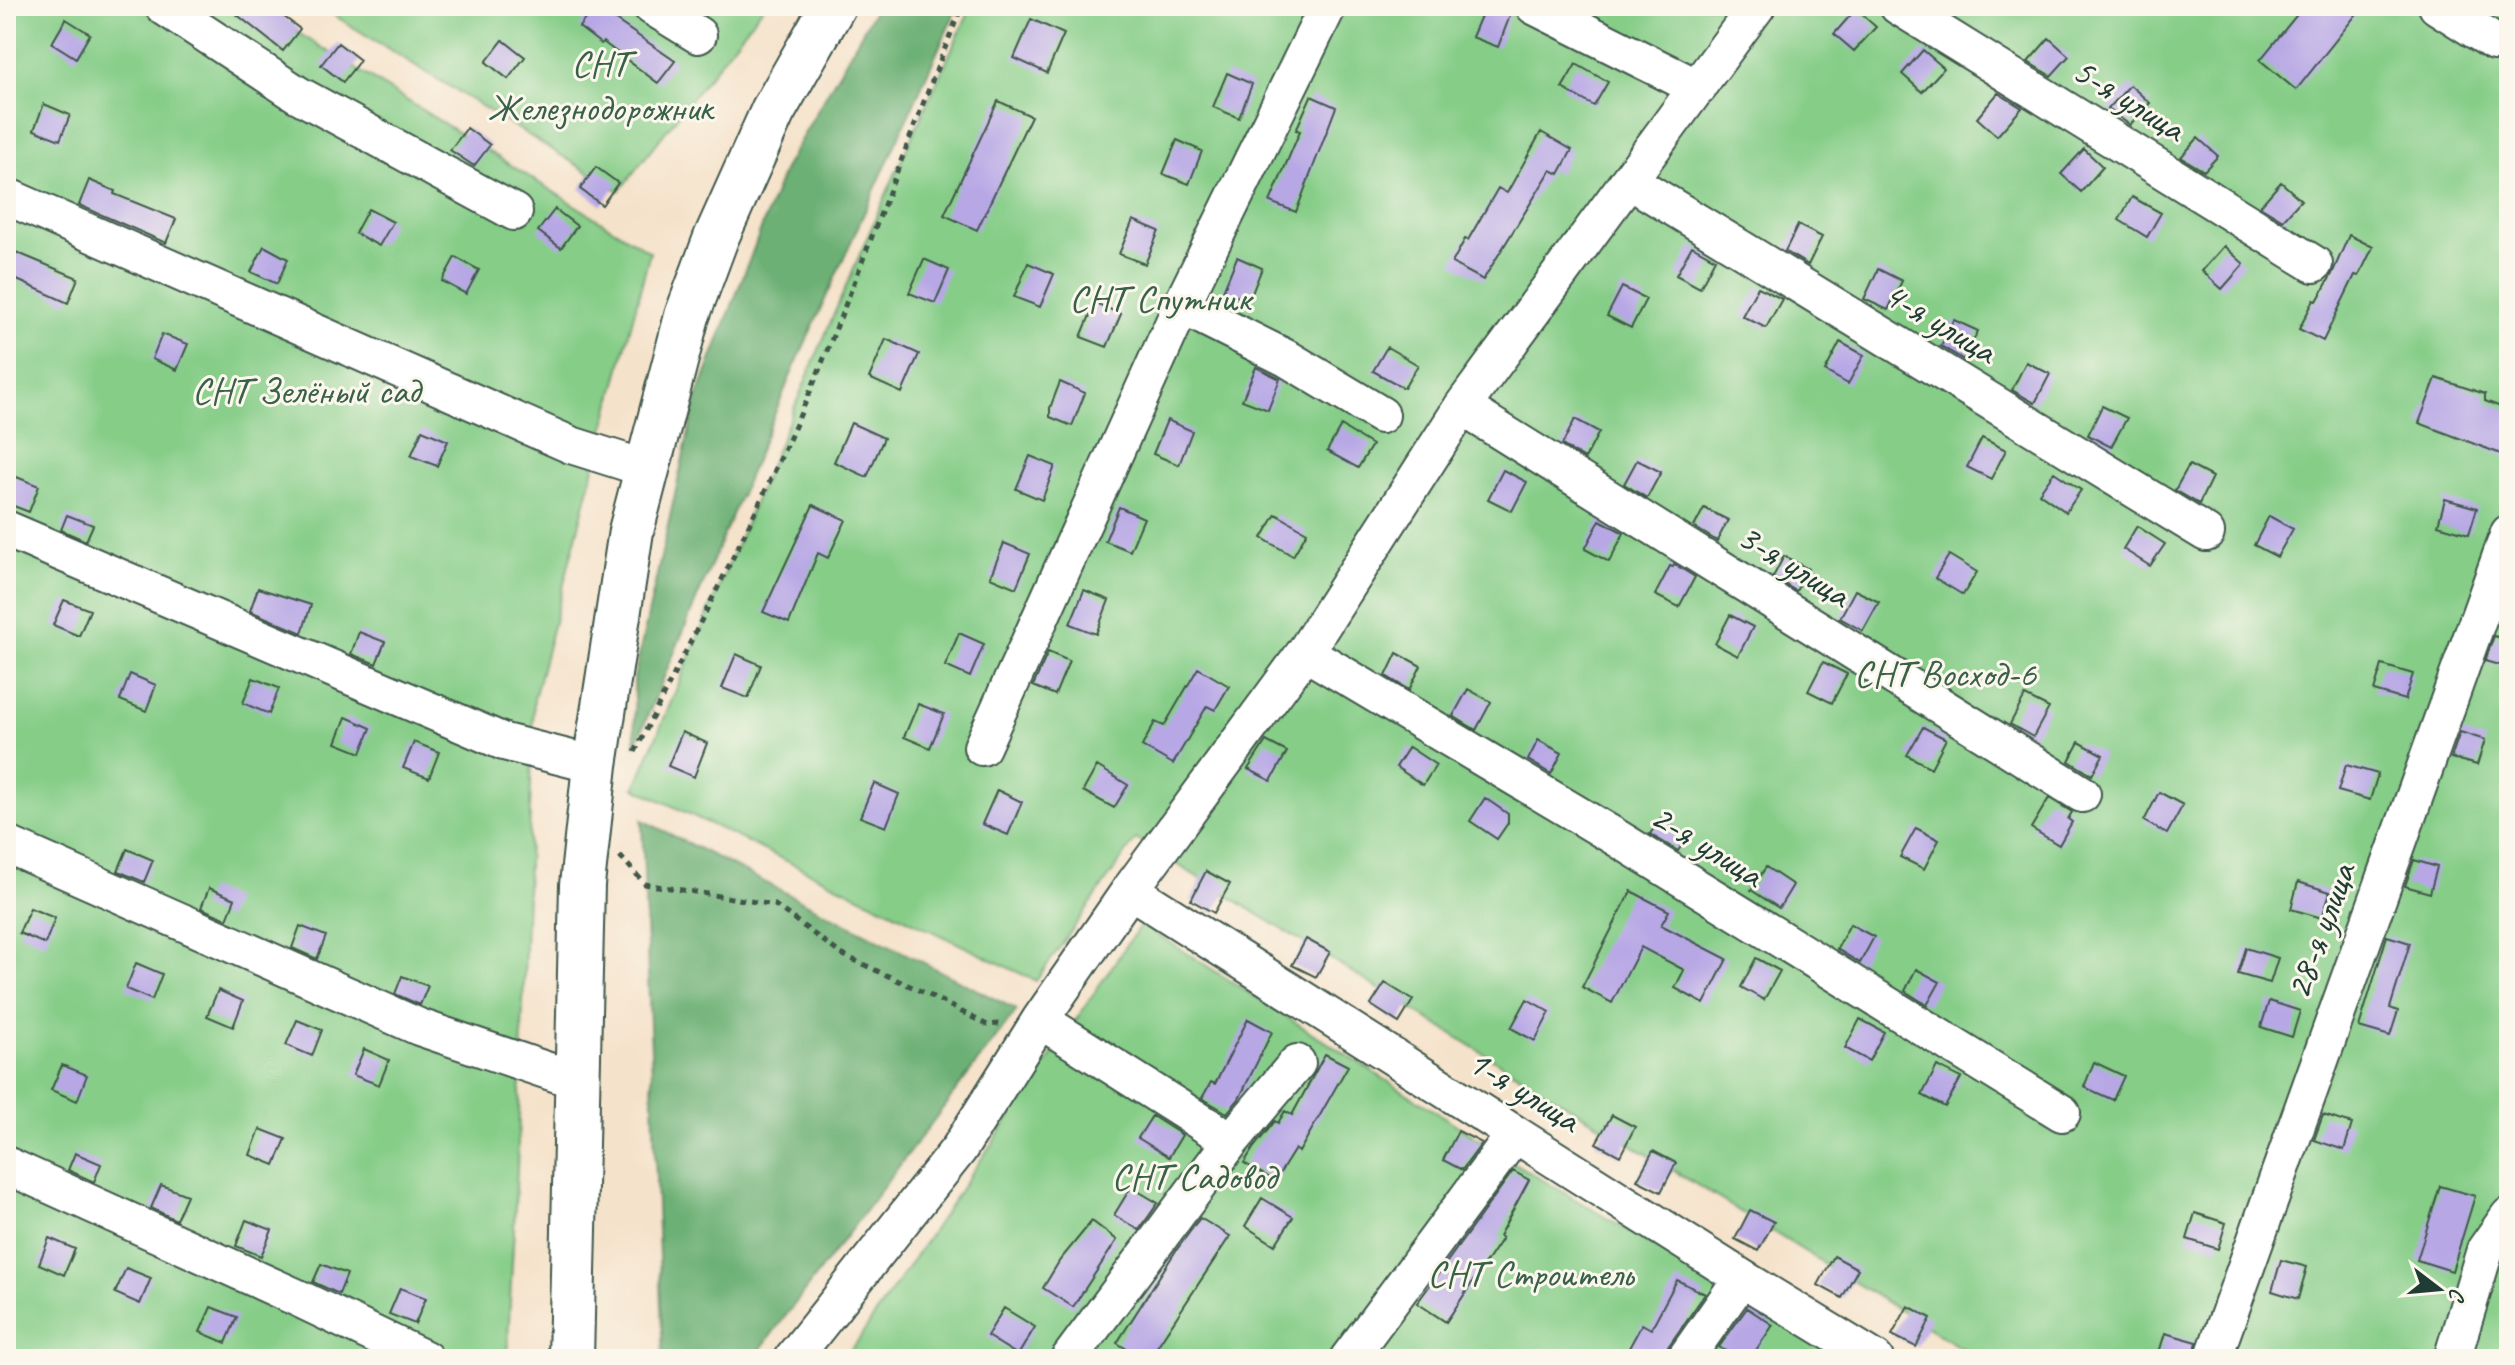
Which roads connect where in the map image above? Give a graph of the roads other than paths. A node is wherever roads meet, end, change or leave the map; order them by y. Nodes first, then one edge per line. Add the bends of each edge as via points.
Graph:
1 (163, 6) edge
2 (651, 6) edge
3 (833, 6) edge
4 (1328, 6) edge
5 (1534, 6) edge
6 (1757, 6) edge
7 (1898, 6) edge
8 (2437, 6) edge
9 (698, 35) dead end
10 (2494, 42) dead end
11 (1698, 88) junction
12 (1630, 181) junction
13 (6, 196) edge
14 (514, 212) dead end
15 (2314, 264) dead end
16 (1182, 306) junction
17 (1462, 407) junction
18 (1381, 415) dead end
19 (647, 469) junction
20 (6, 529) edge
21 (2206, 533) dead end
22 (2509, 533) edge
23 (1305, 652) junction
24 (982, 747) dead end
25 (613, 763) junction
26 (2082, 794) dead end
27 (6, 844) edge
28 (1130, 890) junction
29 (1040, 1020) junction
30 (1297, 1063) dead end
31 (578, 1081) junction
32 (2062, 1113) dead end
33 (1515, 1134) junction
34 (1231, 1141) junction
35 (6, 1165) edge
36 (2509, 1216) edge
37 (1742, 1278) junction
38 (425, 1359) edge
39 (571, 1359) edge
40 (792, 1359) edge
41 (1069, 1359) edge
42 (1348, 1359) edge
43 (1685, 1359) edge
44 (1875, 1359) edge
45 (2213, 1359) edge
46 (2452, 1359) edge

1 - 14 street via 297,94
2 - 9 street
3 - 19 main road via 773,111 716,238 687,316
4 - 16 street
5 - 11 street
6 - 11 street
7 - 15 street, 5-я улица
8 - 10 street
11 - 12 street
12 - 17 street
12 - 21 street, 4-я улица
13 - 19 street via 571,445
16 - 18 street via 1288,359
16 - 24 street
17 - 23 street
17 - 26 street, 3-я улица
19 - 25 main road via 631,531
20 - 25 street via 504,742
22 - 45 street, 28-я улица
23 - 28 street
23 - 32 street, 2-я улица
25 - 31 main road via 589,819 582,885
27 - 31 street via 419,1027
28 - 29 street
28 - 33 street, 1-я улица
29 - 34 street
29 - 40 street via 959,1149
30 - 34 street
31 - 39 main road
33 - 37 street, 1-я улица
33 - 42 street
34 - 41 street
35 - 38 street
36 - 46 street via 2485,1250
37 - 43 street
37 - 44 street, 1-я улица

